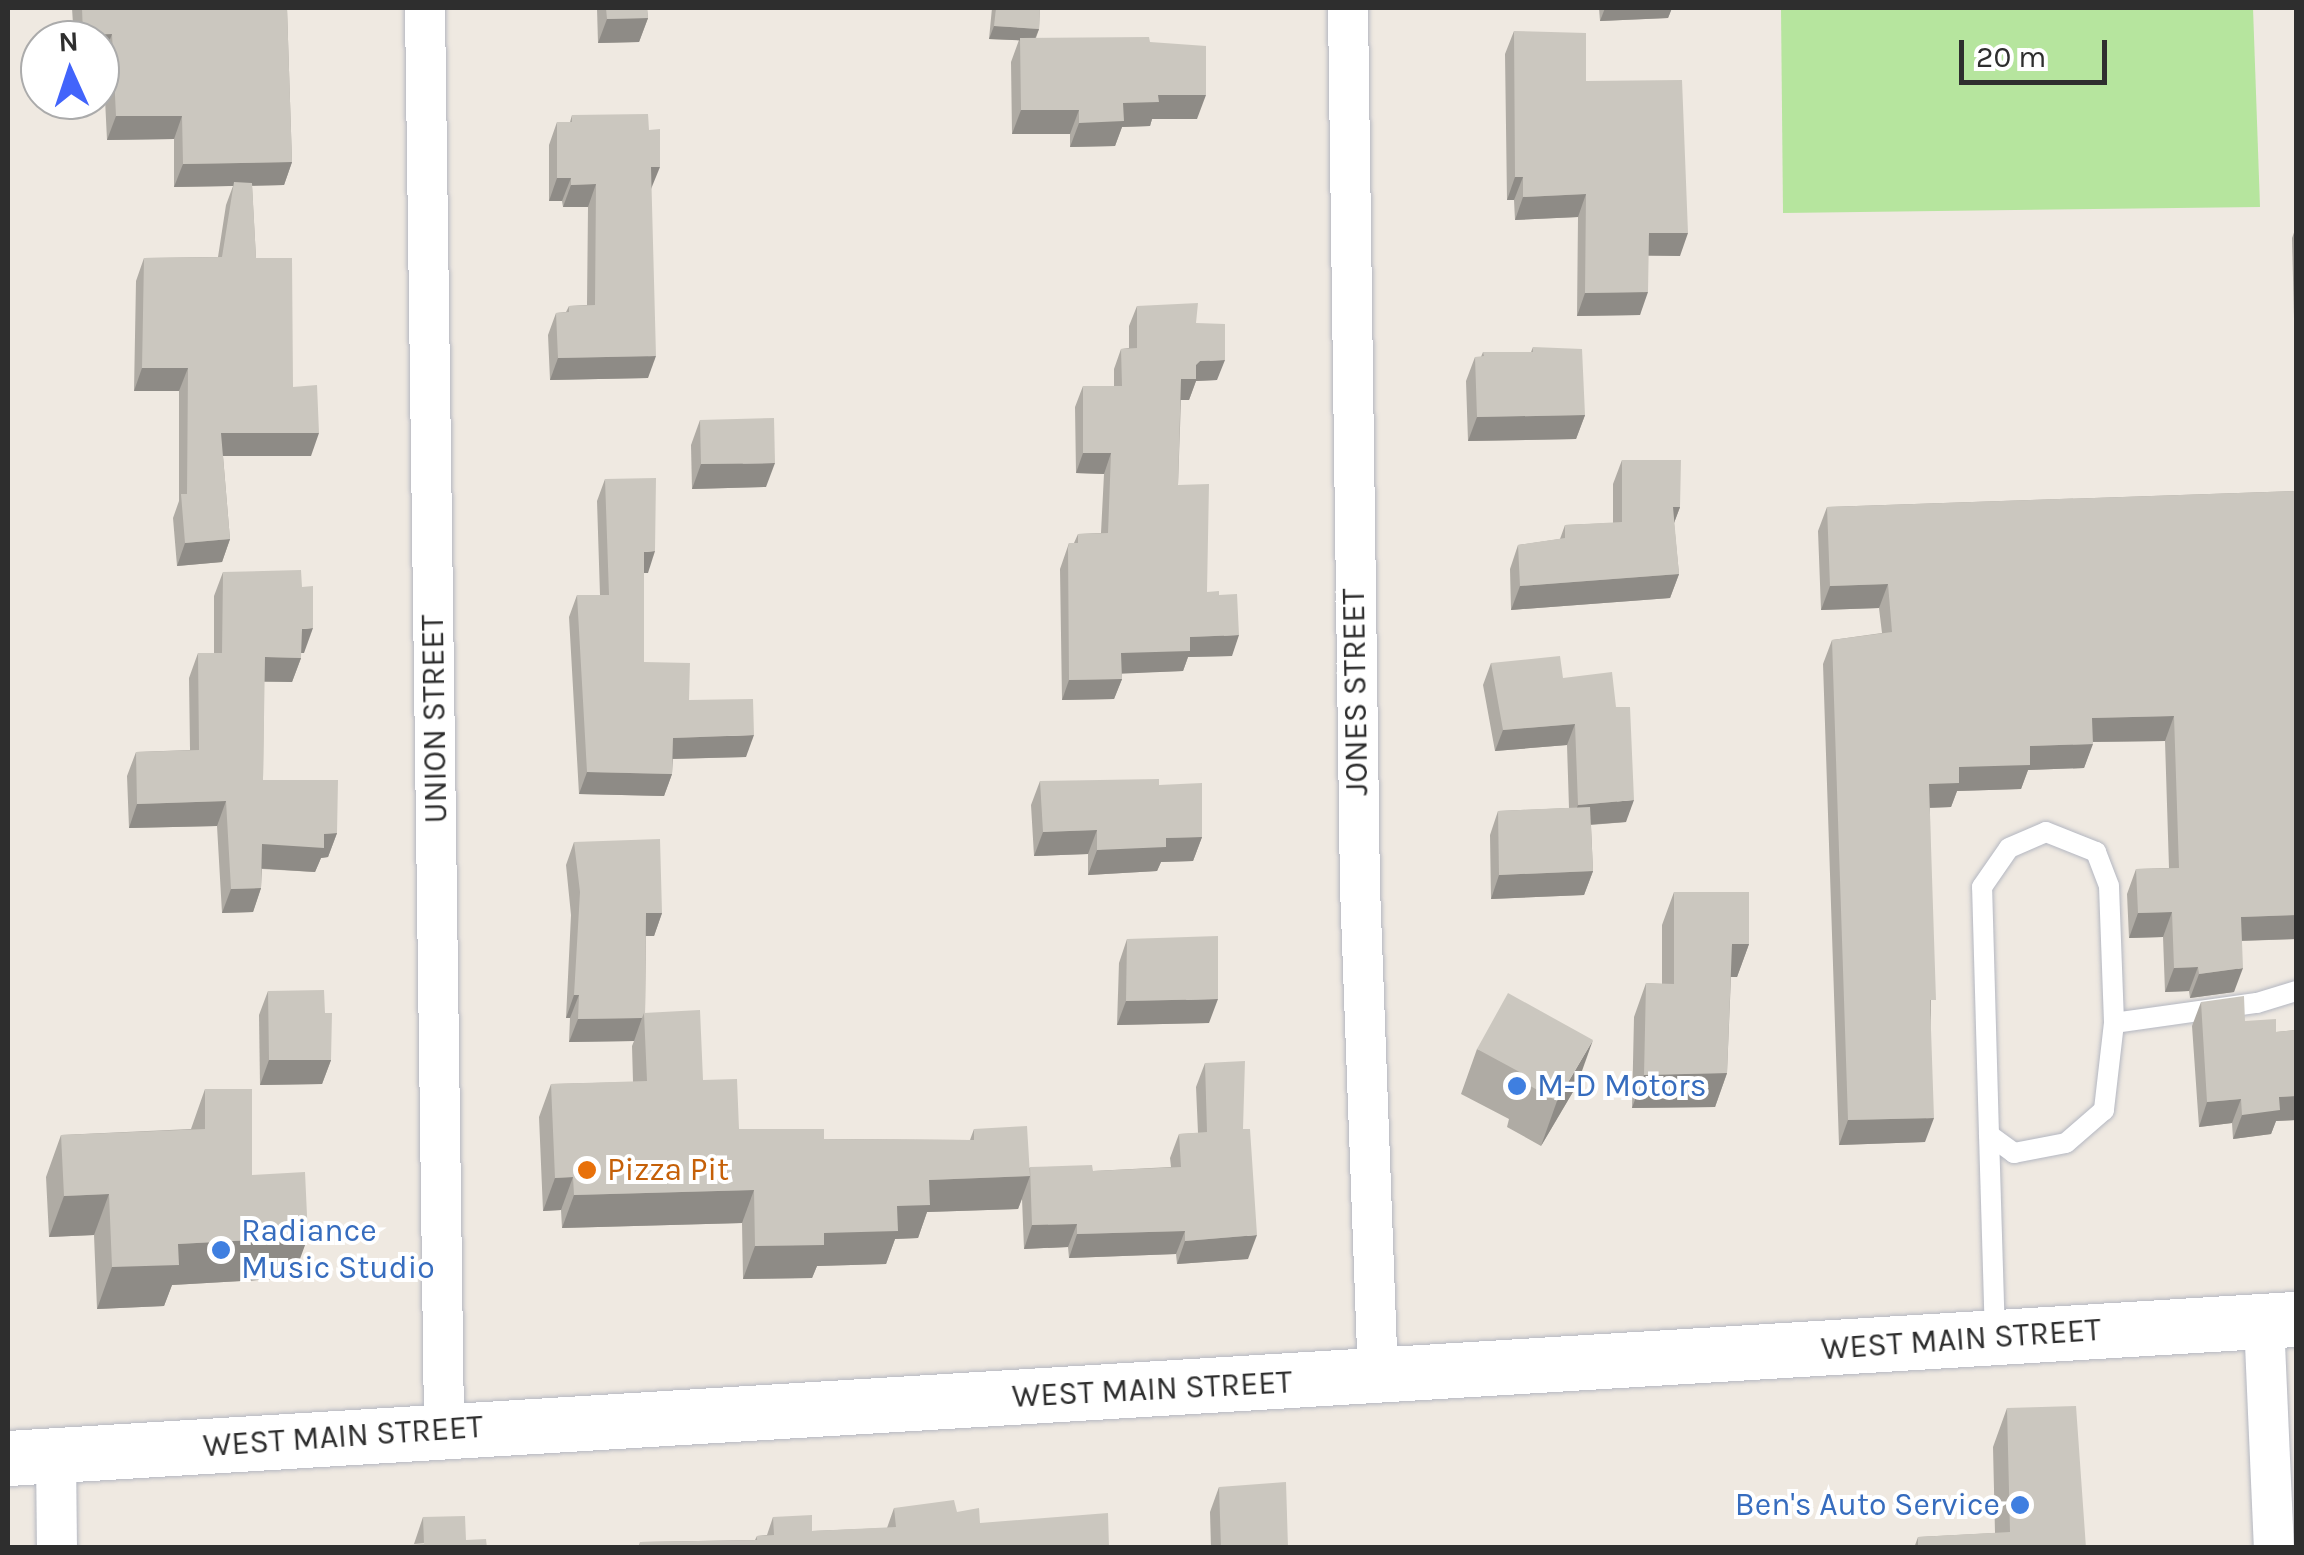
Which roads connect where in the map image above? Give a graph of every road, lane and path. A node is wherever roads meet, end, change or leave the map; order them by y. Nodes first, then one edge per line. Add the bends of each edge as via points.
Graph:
1 (425, 8) edge
2 (1348, 8) edge
3 (2296, 991) edge
4 (2114, 1022) junction
5 (1989, 1135) junction
6 (2280, 1320) edge
7 (1995, 1338) junction
8 (1378, 1377) junction
9 (444, 1430) junction
10 (32, 1456) edge
11 (57, 1548) edge
12 (2274, 1548) edge

1 - 9 street, UNION STREET
2 - 8 street, JONES STREET via 1360,868
3 - 4 lane via 2257,1003
4 - 5 lane via 2104,1110 2066,1143 2014,1153
4 - 5 lane via 2109,886 2096,852 2046,832 2010,848 1982,887
5 - 7 lane
6 - 7 main road, WEST MAIN STREET
6 - 12 street
7 - 8 main road, WEST MAIN STREET
8 - 9 main road, WEST MAIN STREET
9 - 10 main road, WEST MAIN STREET
10 - 11 street

